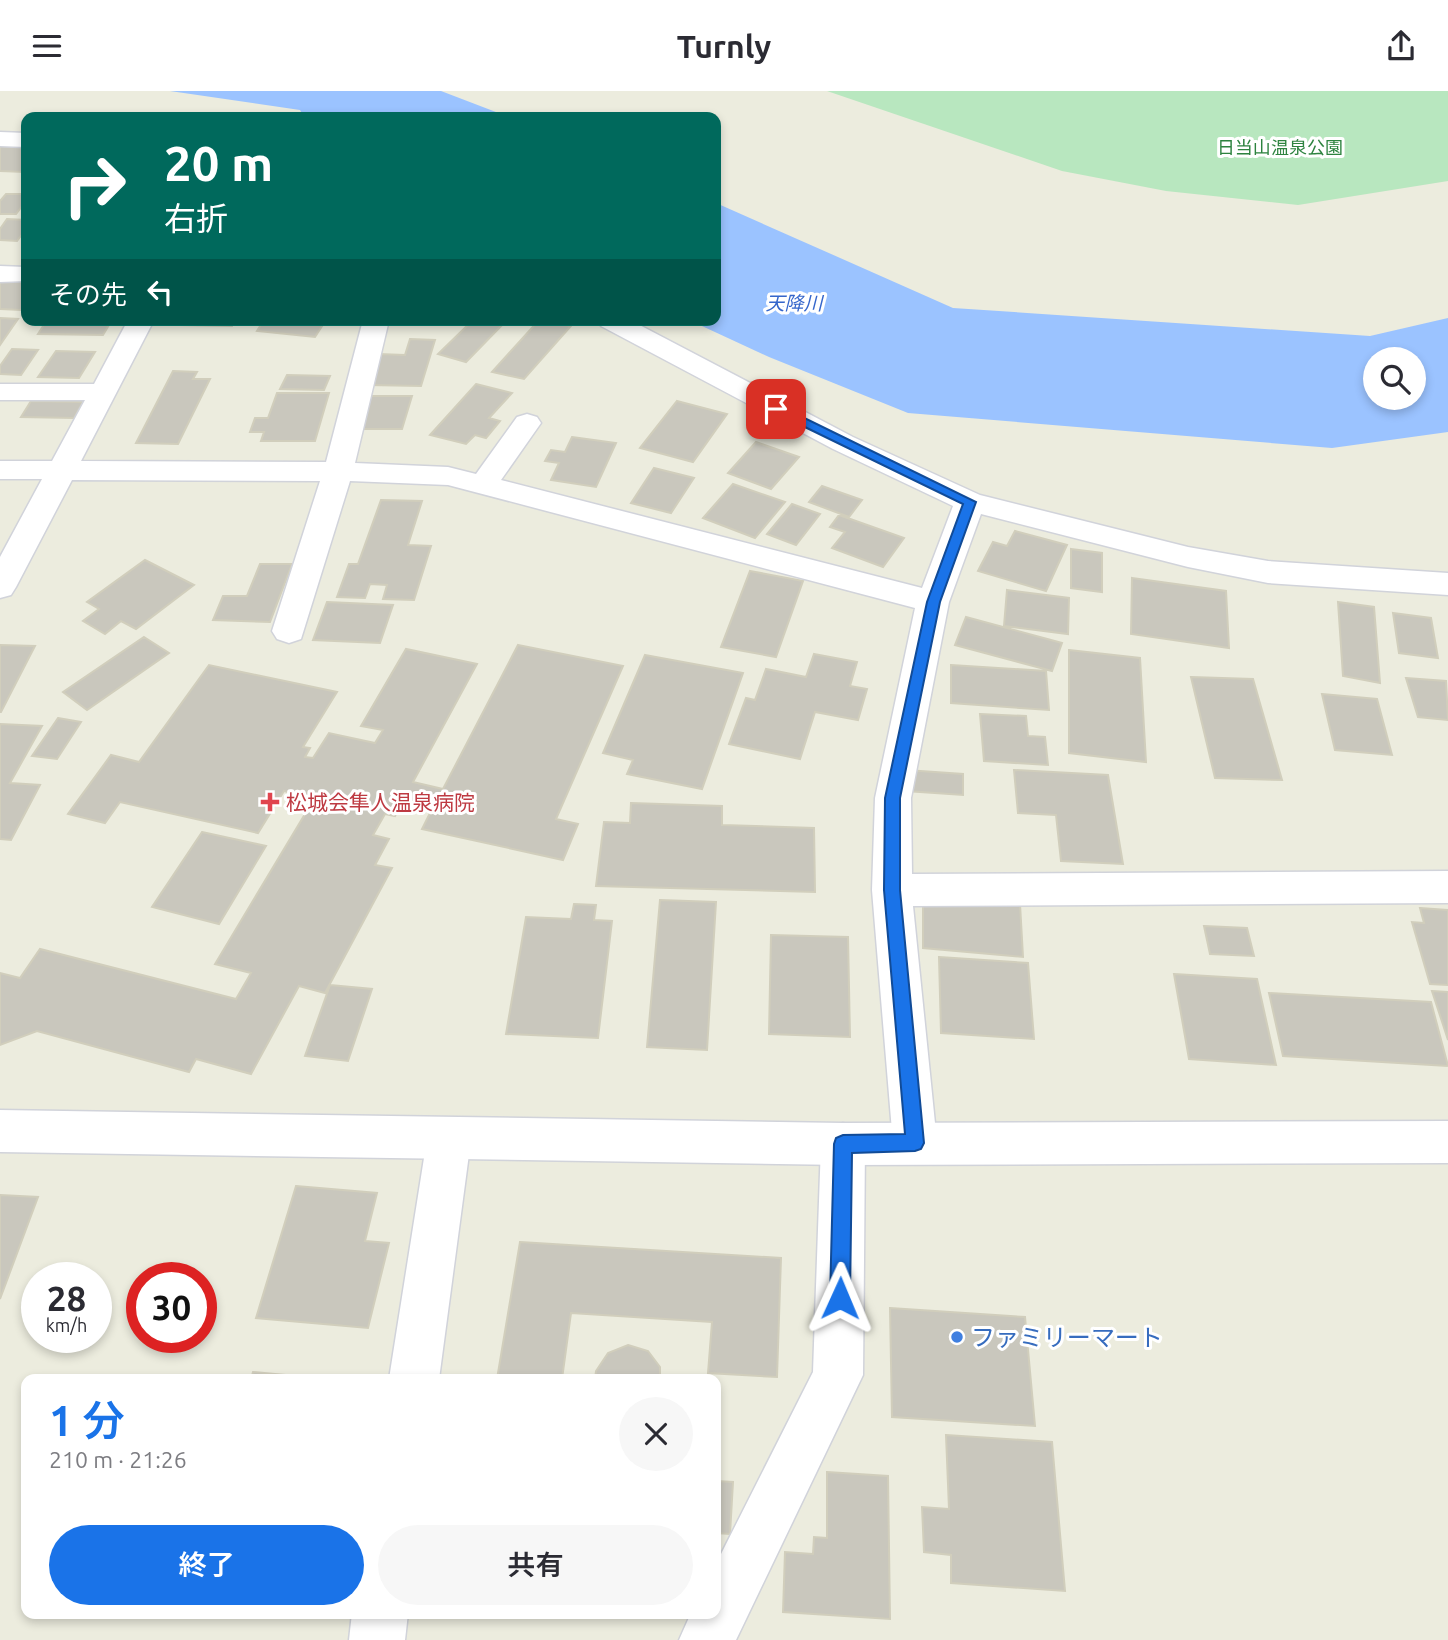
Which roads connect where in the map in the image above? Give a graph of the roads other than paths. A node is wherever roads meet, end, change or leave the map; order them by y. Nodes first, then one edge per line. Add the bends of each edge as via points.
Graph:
1 (0, 139) edge
2 (21, 140) edge
3 (0, 274) edge
4 (21, 274) edge
5 (138, 326) edge
6 (375, 326) edge
7 (621, 326) edge
8 (0, 393) edge
9 (102, 393) junction
10 (527, 423) dead end
11 (0, 470) edge
12 (63, 470) junction
13 (338, 473) junction
14 (483, 485) junction
15 (970, 502) junction
16 (1448, 584) edge
17 (0, 587) edge
18 (933, 602) junction
19 (289, 631) dead end
20 (1448, 887) edge
21 (892, 890) junction
22 (0, 1132) edge
23 (449, 1139) junction
24 (1448, 1142) edge
25 (915, 1143) junction
26 (843, 1144) junction
27 (415, 1374) edge
28 (721, 1612) edge
29 (379, 1619) edge
30 (717, 1619) edge
31 (377, 1640) edge
32 (707, 1640) edge

1 - 2 street
3 - 4 street
5 - 9 street
6 - 13 street
7 - 15 street via 843,443
8 - 9 street
9 - 12 street
10 - 14 street
11 - 12 street
12 - 13 street
12 - 17 street
13 - 14 street via 448,476
13 - 19 street
14 - 18 street
15 - 16 street via 1188,557 1268,572
15 - 18 street
18 - 21 street via 892,798
20 - 21 street
21 - 25 street
22 - 23 street
23 - 26 street
23 - 27 street
24 - 25 street
25 - 26 street
26 - 28 street via 838,1375
29 - 31 street
30 - 32 street

